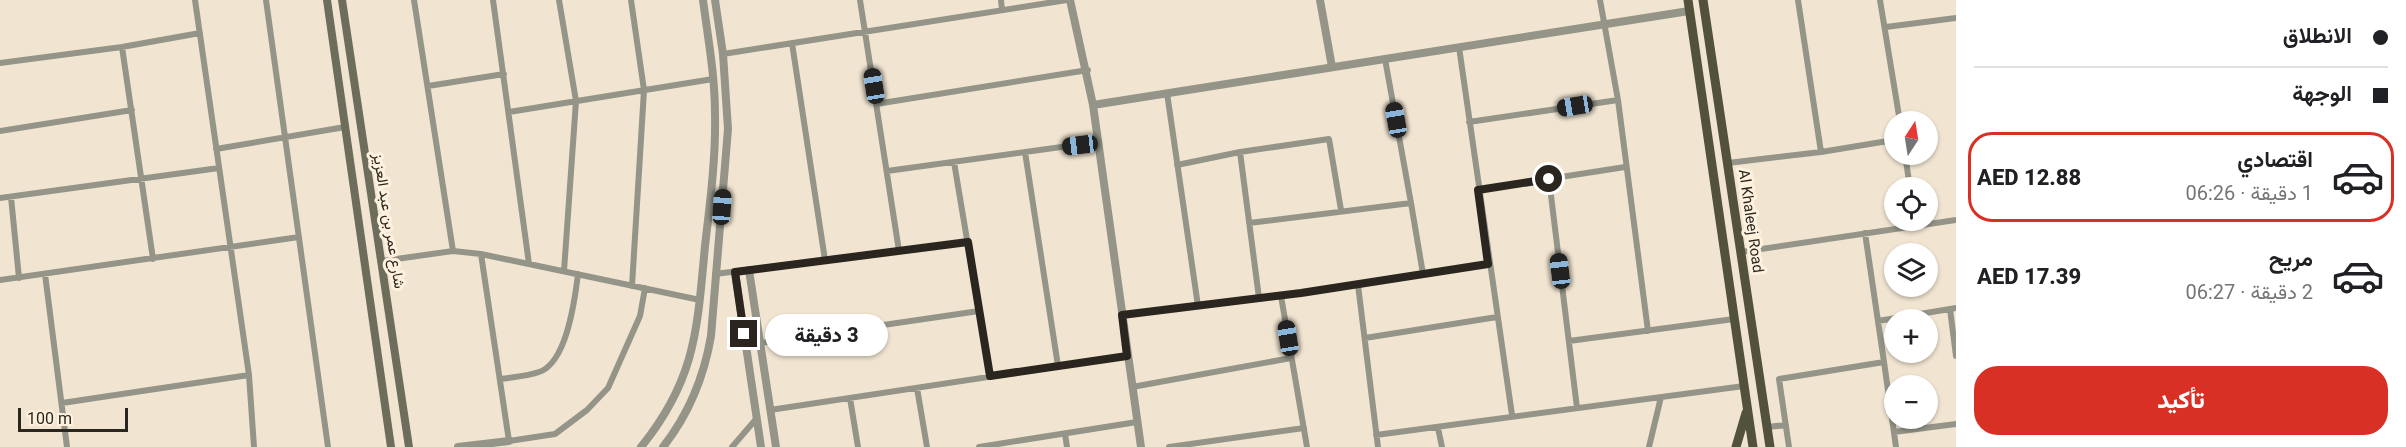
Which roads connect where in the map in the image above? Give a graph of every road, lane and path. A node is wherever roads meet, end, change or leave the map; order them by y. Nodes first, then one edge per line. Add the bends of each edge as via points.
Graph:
1 (195, 0) edge
2 (266, 0) edge
3 (327, 0) edge
4 (342, 0) edge
5 (414, 0) edge
6 (493, 0) edge
7 (559, 0) edge
8 (631, 0) edge
9 (703, 0) edge
10 (715, 0) edge
11 (860, 0) edge
12 (1001, 0) edge
13 (1069, 0) edge
14 (1320, 0) edge
15 (1600, 0) edge
16 (1688, 0) edge
17 (1703, 0) edge
18 (1798, 0) edge
19 (1880, 0) edge
20 (1002, 10) junction
21 (1689, 11) junction
22 (1956, 18) edge
23 (1604, 25) junction
24 (1886, 27) junction
25 (865, 32) junction
26 (200, 33) junction
27 (792, 43) junction
28 (122, 47) junction
29 (1459, 47) junction
30 (723, 54) junction
31 (1385, 59) junction
32 (0, 63) edge
33 (1332, 67) junction
34 (1088, 70) junction
35 (504, 74) junction
36 (713, 79) junction
37 (428, 86) junction
38 (644, 90) junction
39 (1167, 93) junction
40 (1618, 100) junction
41 (576, 101) junction
42 (876, 104) junction
43 (1093, 105) junction
44 (132, 111) junction
45 (1898, 111) edge
46 (509, 112) junction
47 (1469, 122) junction
48 (345, 127) junction
49 (0, 131) edge
50 (285, 138) junction
51 (1098, 142) junction
52 (1884, 142) edge
53 (216, 149) junction
54 (1025, 152) junction
55 (1240, 152) junction
56 (1821, 152) junction
57 (954, 162) junction
58 (1728, 163) junction
59 (1177, 165) junction
60 (1625, 167) junction
61 (219, 168) junction
62 (887, 171) junction
63 (143, 179) junction
64 (1549, 179) junction
65 (1478, 190) junction
66 (11, 197) junction
67 (0, 198) edge
68 (1411, 203) junction
69 (1341, 210) junction
70 (1956, 220) edge
71 (1938, 221) edge
72 (1249, 223) junction
73 (1884, 229) edge
74 (1865, 233) junction
75 (299, 237) junction
76 (968, 242) junction
77 (230, 247) junction
78 (453, 251) junction
79 (899, 251) junction
80 (1741, 252) junction
81 (481, 254) junction
82 (153, 259) junction
83 (825, 260) junction
84 (382, 261) junction
85 (529, 264) junction
86 (1488, 264) junction
87 (750, 270) junction
88 (564, 271) junction
89 (735, 272) junction
90 (45, 274) junction
91 (578, 274) junction
92 (716, 274) junction
93 (1423, 274) junction
94 (19, 278) junction
95 (0, 280) edge
96 (1358, 285) junction
97 (632, 286) junction
98 (645, 288) junction
99 (1281, 296) junction
100 (1259, 298) junction
101 (700, 300) junction
102 (1198, 306) junction
103 (1953, 308) edge
104 (979, 311) junction
105 (1122, 315) junction
106 (1497, 317) junction
107 (1734, 319) junction
108 (1878, 321) junction
109 (1648, 331) junction
110 (1365, 338) junction
111 (1569, 340) junction
112 (760, 343) junction
113 (1127, 356) junction
114 (1956, 356) edge
115 (1291, 358) junction
116 (1884, 362) joint
117 (1884, 363) edge
118 (1058, 366) junction
119 (249, 375) junction
120 (990, 376) junction
121 (501, 379) junction
122 (1744, 386) junction
123 (1132, 387) junction
124 (917, 388) junction
125 (1661, 396) junction
126 (850, 398) junction
127 (62, 403) junction
128 (1577, 408) junction
129 (1747, 408) junction
130 (770, 410) junction
131 (1512, 415) junction
132 (756, 418) junction
133 (1137, 422) junction
134 (1786, 424) junction
135 (1956, 424) edge
136 (1767, 427) junction
137 (1304, 428) junction
138 (1438, 428) junction
139 (1894, 432) junction
140 (1065, 434) junction
141 (1376, 435) junction
142 (508, 441) junction
143 (1218, 444) edge
144 (997, 446) edge
145 (67, 447) edge
146 (254, 447) edge
147 (328, 447) edge
148 (391, 447) edge
149 (409, 447) edge
150 (458, 447) edge
151 (641, 447) edge
152 (663, 447) edge
153 (732, 447) edge
154 (761, 447) edge
155 (776, 447) edge
156 (858, 447) edge
157 (927, 447) edge
158 (979, 447) edge
159 (1067, 447) edge
160 (1141, 447) edge
161 (1169, 447) edge
162 (1307, 447) edge
163 (1378, 447) edge
164 (1442, 447) edge
165 (1649, 447) edge
166 (1736, 447) edge
167 (1753, 447) edge
168 (1770, 447) edge
169 (1789, 447) edge
170 (1896, 447) edge

1 - 26 street
2 - 50 street
3 - 48 main road
4 - 84 main road, شارع عمر بن عبد العزيز
5 - 37 street
6 - 35 street
7 - 41 street
8 - 38 street
9 - 36 street
10 - 30 street
11 - 25 street
12 - 20 street
13 - 20 street
13 - 34 street
14 - 33 street
15 - 23 street
16 - 21 main road, Al Khaleej Road
17 - 58 main road, Al Khaleej Road
18 - 56 street
19 - 24 street
20 - 25 street
21 - 23 street
21 - 107 main road, Al Khaleej Road
22 - 24 street
23 - 29 street
23 - 40 street
24 - 45 street
25 - 27 street
25 - 42 street
26 - 28 street
26 - 53 street
27 - 30 street
27 - 83 street
28 - 32 street
28 - 44 street
29 - 31 street
29 - 47 street
30 - 92 street via 728,129
31 - 33 street
31 - 68 street
33 - 39 street
34 - 42 street
34 - 43 street
35 - 37 street
35 - 46 street
36 - 38 street
36 - 101 street via 713,170
37 - 78 street
38 - 41 street
38 - 97 street
39 - 43 street
39 - 59 street
40 - 47 street
40 - 60 street
41 - 46 street
41 - 88 street
42 - 62 street
43 - 51 street
44 - 49 street
44 - 63 street
46 - 85 street
47 - 65 street
48 - 50 street
48 - 148 main road
50 - 53 street
50 - 75 street
51 - 54 street
51 - 105 street
52 - 56 street
53 - 61 street
54 - 57 street
54 - 118 street
55 - 59 street
55 - 69 street via 1329,139
55 - 72 street
56 - 58 street
57 - 62 street
57 - 76 street
58 - 80 main road, Al Khaleej Road
59 - 102 street
60 - 64 street
60 - 109 street
61 - 63 street
61 - 77 street
62 - 79 street
63 - 66 street
63 - 82 street
64 - 65 street
64 - 111 street
65 - 86 street
66 - 67 street
66 - 94 street
68 - 69 street
68 - 93 street
69 - 72 street
70 - 71 street
72 - 100 street
73 - 74 street
74 - 80 street
74 - 108 street
75 - 77 street
75 - 147 street
76 - 79 street
76 - 104 street
77 - 82 street
77 - 119 street
78 - 81 street
78 - 84 street
79 - 83 street
80 - 136 main road, Al Khaleej Road
81 - 85 street
81 - 121 street
82 - 90 street
83 - 87 street
84 - 149 main road, شارع عمر بن عبد العزيز
85 - 88 street
86 - 93 street
86 - 106 street
87 - 89 street
87 - 112 street
88 - 91 street
89 - 92 street
89 - 132 street
90 - 94 street
90 - 127 street
91 - 97 street
91 - 121 street via 567,335 551,364 541,372
92 - 152 street via 707,361 688,411
93 - 96 street
94 - 95 street
96 - 99 street
96 - 110 street
97 - 98 street
98 - 101 street
98 - 142 street via 640,316 608,388 555,434
99 - 100 street
99 - 115 street
100 - 102 street
101 - 151 street via 697,335 679,389 665,416
102 - 105 street
103 - 108 street
103 - 114 street
104 - 112 street
104 - 120 street
105 - 113 street
106 - 110 street
106 - 131 street
107 - 109 street
107 - 122 main road, Al Khaleej Road
108 - 116 street
109 - 111 street
110 - 141 street
111 - 128 street
112 - 130 street
113 - 118 street
113 - 123 street
115 - 123 street
115 - 137 street
116 - 134 street via 1779,379
117 - 139 street
118 - 120 street
119 - 127 street
119 - 146 street
120 - 124 street
121 - 142 street
122 - 125 street
122 - 129 main road, Al Khaleej Road
123 - 133 street
124 - 126 street
124 - 157 street
125 - 128 street
125 - 165 street
126 - 130 street
126 - 156 street
127 - 145 street
128 - 131 street
129 - 166 main road
129 - 167 main road, Al Khaleej Road
130 - 155 street
131 - 138 street
132 - 153 street
132 - 154 street
133 - 140 street
133 - 160 street
134 - 136 street
134 - 169 street
135 - 139 street
136 - 168 main road, Al Khaleej Road
137 - 143 street
137 - 162 street
138 - 141 street
138 - 164 street
139 - 170 street
140 - 144 street
140 - 159 street
141 - 163 street
142 - 150 street
143 - 161 street
144 - 158 street

